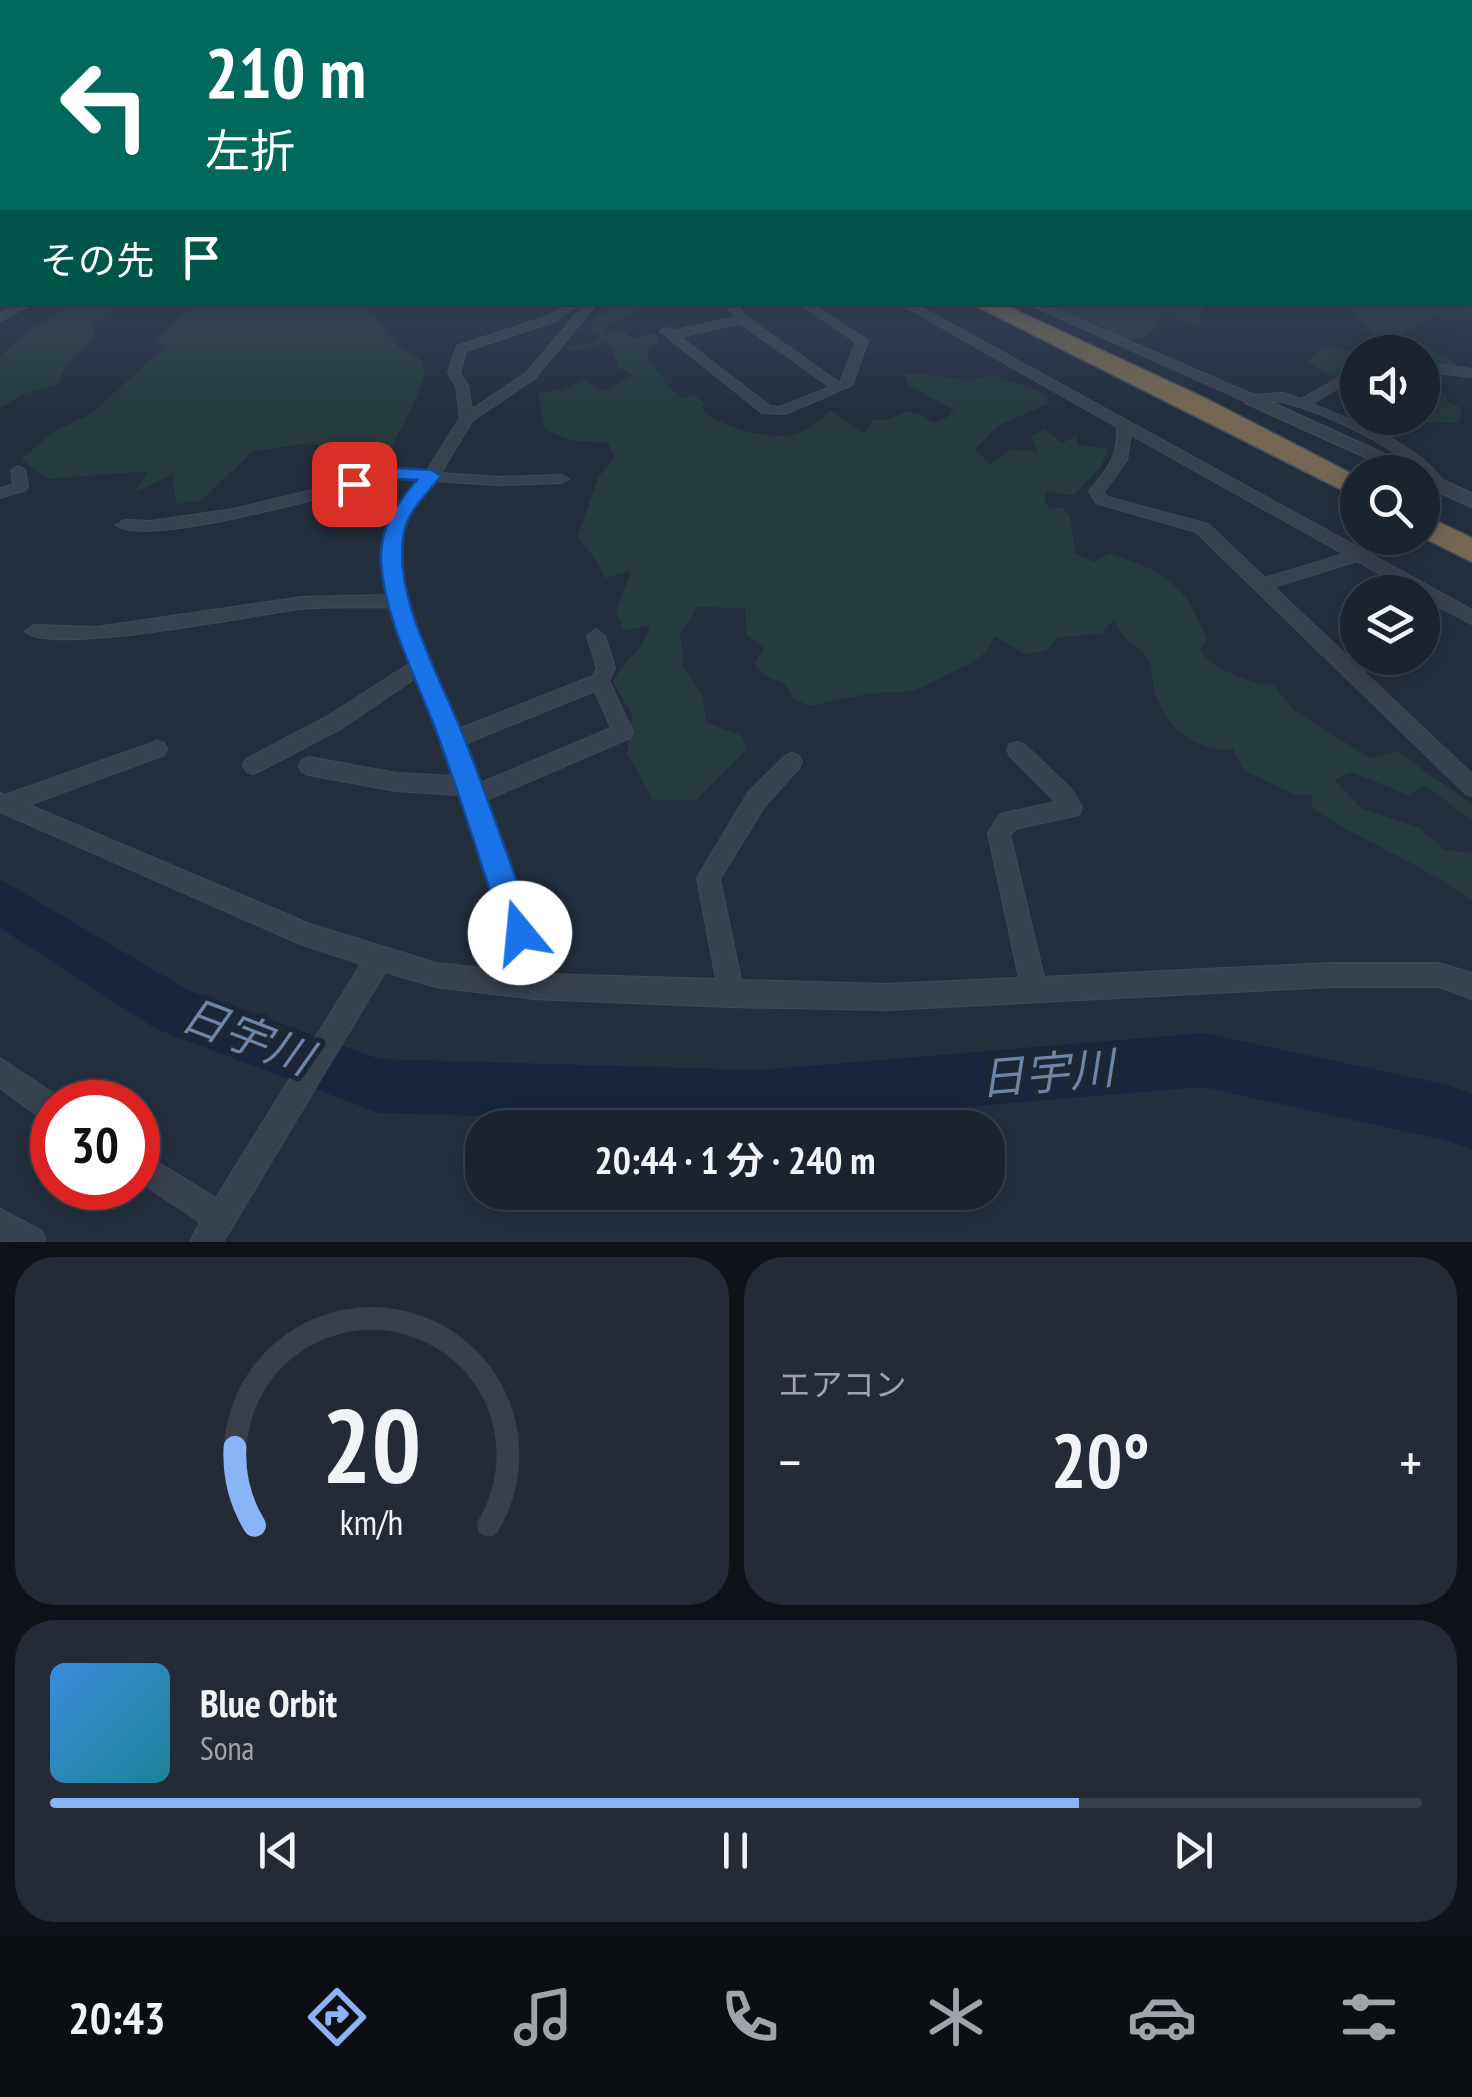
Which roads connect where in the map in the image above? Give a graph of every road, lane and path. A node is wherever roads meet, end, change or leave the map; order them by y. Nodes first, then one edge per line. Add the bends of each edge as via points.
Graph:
1 (25, 305) edge
2 (572, 305) edge
3 (590, 305) edge
4 (731, 305) edge
5 (806, 305) edge
6 (908, 305) edge
7 (985, 305) edge
8 (1011, 305) edge
9 (1048, 307) edge
10 (0, 318) edge
11 (742, 319) junction
12 (1440, 369) edge
13 (1472, 373) edge
14 (1340, 382) edge
15 (839, 388) junction
16 (1252, 399) junction
17 (1302, 404) junction
18 (467, 418) junction
19 (1124, 422) junction
20 (1376, 455) edge
21 (1407, 455) edge
22 (1340, 463) edge
23 (18, 470) dead end
24 (432, 476) junction
25 (562, 479) dead end
26 (1340, 480) edge
27 (0, 493) edge
28 (1440, 493) edge
29 (1472, 501) edge
30 (1440, 502) edge
31 (124, 525) dead end
32 (1440, 533) edge
33 (1472, 534) edge
34 (1340, 542) edge
35 (1472, 550) edge
36 (1359, 555) edge
37 (1364, 555) edge
38 (1262, 585) junction
39 (400, 601) junction
40 (1472, 618) edge
41 (34, 631) dead end
42 (596, 636) dead end
43 (422, 664) junction
44 (600, 681) junction
45 (453, 740) junction
46 (157, 750) dead end
47 (1017, 750) dead end
48 (792, 762) dead end
49 (252, 765) dead end
50 (308, 766) dead end
51 (1472, 787) edge
52 (470, 791) junction
53 (2, 803) edge
54 (378, 960) junction
55 (534, 986) junction
56 (1472, 986) edge
57 (1034, 989) junction
58 (730, 994) junction
59 (0, 1071) edge
60 (30, 1093) edge
61 (160, 1183) edge
62 (0, 1224) edge
63 (213, 1230) edge
64 (30, 1242) edge

1 - 10 street
2 - 18 street via 461,348 454,373
3 - 18 street via 530,376
4 - 11 street
5 - 15 street via 862,342
6 - 19 street
7 - 26 highway
8 - 22 highway
9 - 16 street
11 - 15 street
11 - 15 street via 669,333 766,410 781,411
12 - 13 street
14 - 17 street
16 - 17 street via 1283,397
16 - 20 street
17 - 21 street
18 - 24 street
19 - 34 street
19 - 38 street via 1127,448 1096,491 1101,500 1202,528
23 - 27 street via 21,487
24 - 25 street
24 - 31 street via 394,474 233,514
24 - 39 street via 394,531
28 - 29 street
30 - 33 highway
32 - 35 highway
36 - 38 street
37 - 40 street
38 - 51 street
39 - 41 street via 302,603 96,633
39 - 43 street
42 - 44 street via 606,668
43 - 45 street
43 - 49 street via 335,722
44 - 45 street
44 - 52 street via 622,732
45 - 52 street
46 - 53 street
47 - 57 street via 1071,808 1008,820 999,833
48 - 58 street via 756,800 708,878
50 - 52 street
52 - 55 street
53 - 54 street
54 - 55 street via 436,975
54 - 63 street
55 - 58 street
56 - 57 street via 1439,975 1330,975
57 - 58 street via 886,997
59 - 60 street
61 - 63 street
62 - 64 street

